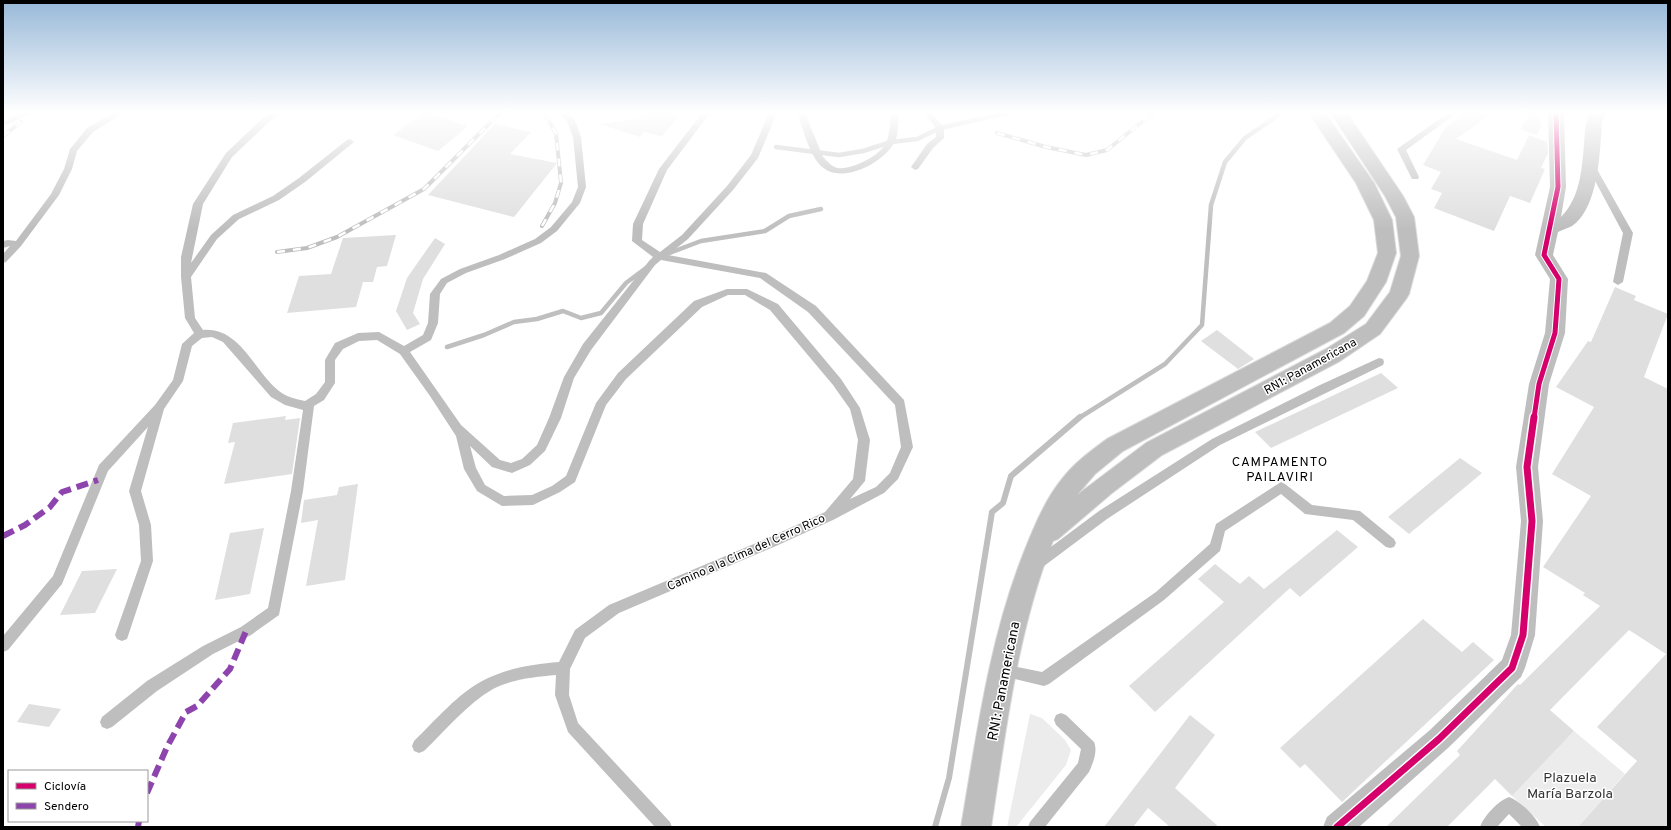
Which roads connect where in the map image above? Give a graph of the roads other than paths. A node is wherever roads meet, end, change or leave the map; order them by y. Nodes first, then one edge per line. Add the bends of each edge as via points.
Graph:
1 (73, 152) edge
2 (232, 152) edge
3 (338, 152) edge
4 (578, 152) edge
5 (676, 152) edge
6 (757, 152) edge
7 (816, 152) edge
8 (881, 152) edge
9 (926, 152) edge
10 (1344, 152) edge
11 (1365, 152) edge
12 (1402, 152) edge
13 (1557, 152) edge
14 (1591, 152) edge
15 (1590, 164) junction
16 (915, 167) dead end
17 (1416, 177) dead end
18 (1550, 228) junction
19 (18, 244) junction
20 (3, 245) edge
21 (660, 257) junction
22 (3, 260) edge
23 (186, 277) junction
24 (1618, 282) dead end
25 (200, 334) junction
26 (404, 351) junction
27 (1379, 362) dead end
28 (309, 404) junction
29 (159, 408) junction
30 (453, 423) junction
31 (829, 516) junction
32 (1042, 537) junction
33 (1390, 543) dead end
34 (1030, 570) junction
35 (122, 635) dead end
36 (3, 646) edge
37 (563, 668) junction
38 (1003, 670) junction
39 (1061, 720) dead end
40 (107, 722) dead end
41 (419, 746) dead end
42 (665, 827) edge
43 (976, 827) edge
44 (1035, 827) edge
45 (1337, 827) edge
46 (1487, 827) edge
47 (1533, 827) edge

1 - 19 lane via 68,169 55,195
2 - 23 lane via 198,204 186,257
3 - 23 lane via 276,198 236,217 214,237
4 - 26 lane via 582,187 576,203 554,229 538,241 444,281 435,294 433,323 427,337
5 - 21 lane via 662,169 638,224 638,241
6 - 21 lane via 730,188 685,237
7 - 8 lane via 826,166 836,171 859,168
9 - 16 lane
10 - 32 highway, RN1: Panamericana via 1365,183 1383,220 1386,253 1376,282 1357,311 1337,328 1115,445 1089,465 1064,494
11 - 32 highway, RN1: Panamericana via 1405,217 1410,256 1399,294 1373,330 1333,355 1154,449
12 - 17 lane
13 - 18 street via 1558,186
14 - 15 street
15 - 18 street via 1587,189 1576,209 1567,221
15 - 24 lane via 1628,233
18 - 45 street via 1544,254 1559,280 1555,333 1539,384 1527,468 1532,521 1523,635 1512,668 1439,739
19 - 20 lane
19 - 22 lane
21 - 30 lane via 652,263 588,347 569,377 556,418 541,448 526,462 512,468 496,464
21 - 31 lane via 763,275 812,309 900,403 907,447 894,476 880,490
23 - 25 lane via 190,318
25 - 28 lane via 213,333 227,338 275,394 289,402 306,406
25 - 29 lane via 187,344 178,381
26 - 28 lane via 379,336 358,337 339,346 330,360 330,383 320,397
26 - 30 lane, Camino a la Cima del Cerro Rico
27 - 34 lane via 1216,442 1103,515
28 - 40 lane via 297,492 274,611 246,631 208,650 152,686
29 - 35 lane via 135,491 145,525 147,561
29 - 36 lane via 103,468 58,580
30 - 31 lane, Camino a la Cima del Cerro Rico via 461,436 470,469 481,488 502,501 533,500 571,479 601,404 622,376 698,304 727,292 747,292 774,307 837,382 855,408 864,440 859,481
31 - 37 lane, Camino a la Cima del Cerro Rico via 614,609 580,634
32 - 34 highway, RN1: Panamericana
33 - 38 lane via 1356,515 1309,510 1281,487 1220,528 1216,547 1160,596 1044,679
34 - 38 highway, RN1: Panamericana via 1019,599
37 - 41 lane via 510,676 482,689
37 - 42 lane, Camino a la Cima del Cerro Rico via 562,695 573,727
38 - 43 highway, RN1: Panamericana
39 - 44 lane via 1089,747 1084,768
46 - 47 lane via 1509,804

